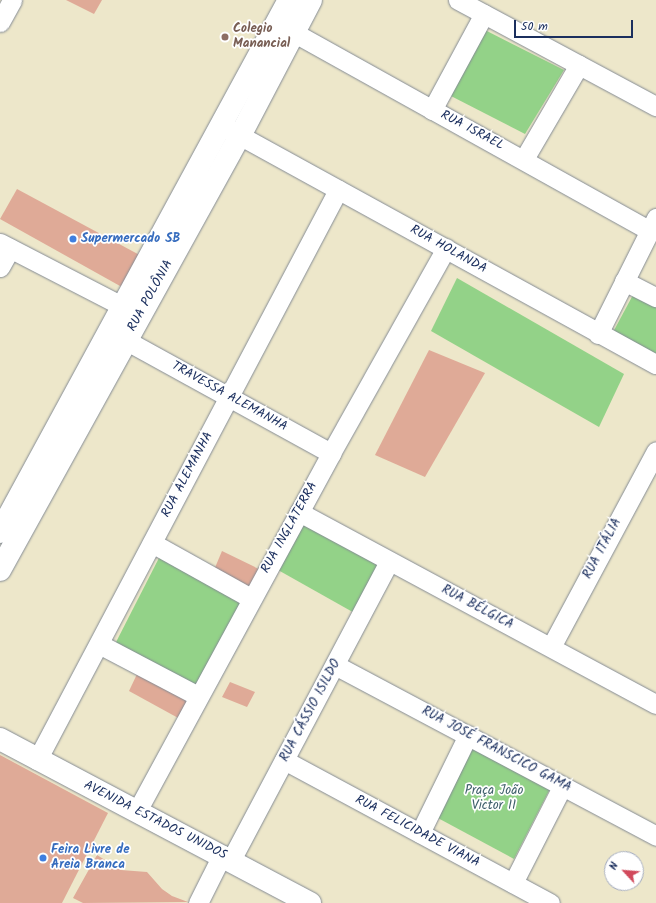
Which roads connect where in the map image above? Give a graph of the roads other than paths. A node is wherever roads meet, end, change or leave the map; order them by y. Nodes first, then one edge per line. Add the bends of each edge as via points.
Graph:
1 (12, 0) edge
2 (289, 0) edge
3 (311, 0) edge
4 (458, 0) edge
5 (484, 14) junction
6 (0, 22) edge
7 (285, 28) junction
8 (579, 65) junction
9 (656, 106) edge
10 (432, 110) junction
11 (220, 125) junction
12 (240, 136) junction
13 (524, 158) junction
14 (338, 190) junction
15 (653, 224) edge
16 (5, 246) edge
17 (446, 248) junction
18 (0, 267) edge
19 (624, 281) junction
20 (656, 297) edge
21 (122, 306) junction
22 (598, 334) junction
23 (127, 341) junction
24 (656, 364) edge
25 (229, 398) junction
26 (656, 451) edge
27 (331, 452) junction
28 (299, 512) junction
29 (0, 532) edge
30 (152, 543) junction
31 (390, 562) junction
32 (0, 570) edge
33 (251, 598) junction
34 (99, 644) junction
35 (551, 647) junction
36 (335, 665) junction
37 (198, 696) junction
38 (654, 700) edge
39 (468, 735) junction
40 (0, 739) edge
41 (36, 760) junction
42 (284, 760) junction
43 (562, 787) junction
44 (137, 811) junction
45 (420, 833) junction
46 (656, 836) edge
47 (227, 858) junction
48 (513, 883) junction
49 (198, 903) edge
50 (310, 903) edge
51 (550, 903) edge

1 - 6 street
2 - 7 street, RUA POLÔNIA
3 - 7 street, RUA POLÔNIA
4 - 5 street
5 - 8 street
5 - 10 street
7 - 10 street, RUA ISRAEL
7 - 11 street, RUA POLÔNIA
7 - 12 street, RUA POLÔNIA
8 - 9 street
8 - 13 street
10 - 13 street, RUA ISRAEL
11 - 12 street, RUA HOLANDA
11 - 21 street, RUA POLÔNIA
12 - 14 street, RUA HOLANDA
12 - 23 street, RUA POLÔNIA
13 - 15 street, RUA ISRAEL
14 - 17 street, RUA HOLANDA
14 - 25 street, RUA ALEMANHA
15 - 19 street
16 - 18 street
16 - 21 street
17 - 22 street, RUA HOLANDA
17 - 27 street, RUA INGLATERRA
19 - 20 street
19 - 22 street
21 - 29 street, RUA POLÔNIA
22 - 24 street, RUA HOLANDA
23 - 25 street, TRAVESSA ALEMANHA
23 - 32 street, RUA POLÔNIA
25 - 27 street, TRAVESSA ALEMANHA
25 - 30 street, RUA ALEMANHA
26 - 35 street, RUA ITÁLIA
27 - 28 street, RUA INGLATERRA
28 - 31 street, RUA BÉLGICA
28 - 33 street, RUA INGLATERRA
30 - 33 street
30 - 34 street, RUA ALEMANHA
31 - 35 street, RUA BÉLGICA
31 - 36 street, RUA CÁSSIO ISILDO
33 - 37 street, RUA INGLATERRA
34 - 37 street
34 - 41 street, RUA ALEMANHA
35 - 38 street, RUA BÉLGICA
36 - 39 street, RUA JOSÉ FRANSCICO GAMA
36 - 42 street, RUA CÁSSIO ISILDO
37 - 44 street, RUA INGLATERRA
39 - 43 street, RUA JOSÉ FRANSCICO GAMA
39 - 45 street
40 - 41 street, AVENIDA ESTADOS UNIDOS
41 - 44 street, AVENIDA ESTADOS UNIDOS
42 - 45 street, RUA FELICIDADE VIANA
42 - 47 street, RUA CÁSSIO ISILDO
43 - 46 street, RUA JOSÉ FRANSCICO GAMA
43 - 48 street
44 - 47 street, AVENIDA ESTADOS UNIDOS
45 - 48 street, RUA FELICIDADE VIANA
47 - 49 street, RUA CÁSSIO ISILDO
47 - 50 street, AVENIDA ESTADOS UNIDOS
48 - 51 street, RUA FELICIDADE VIANA

